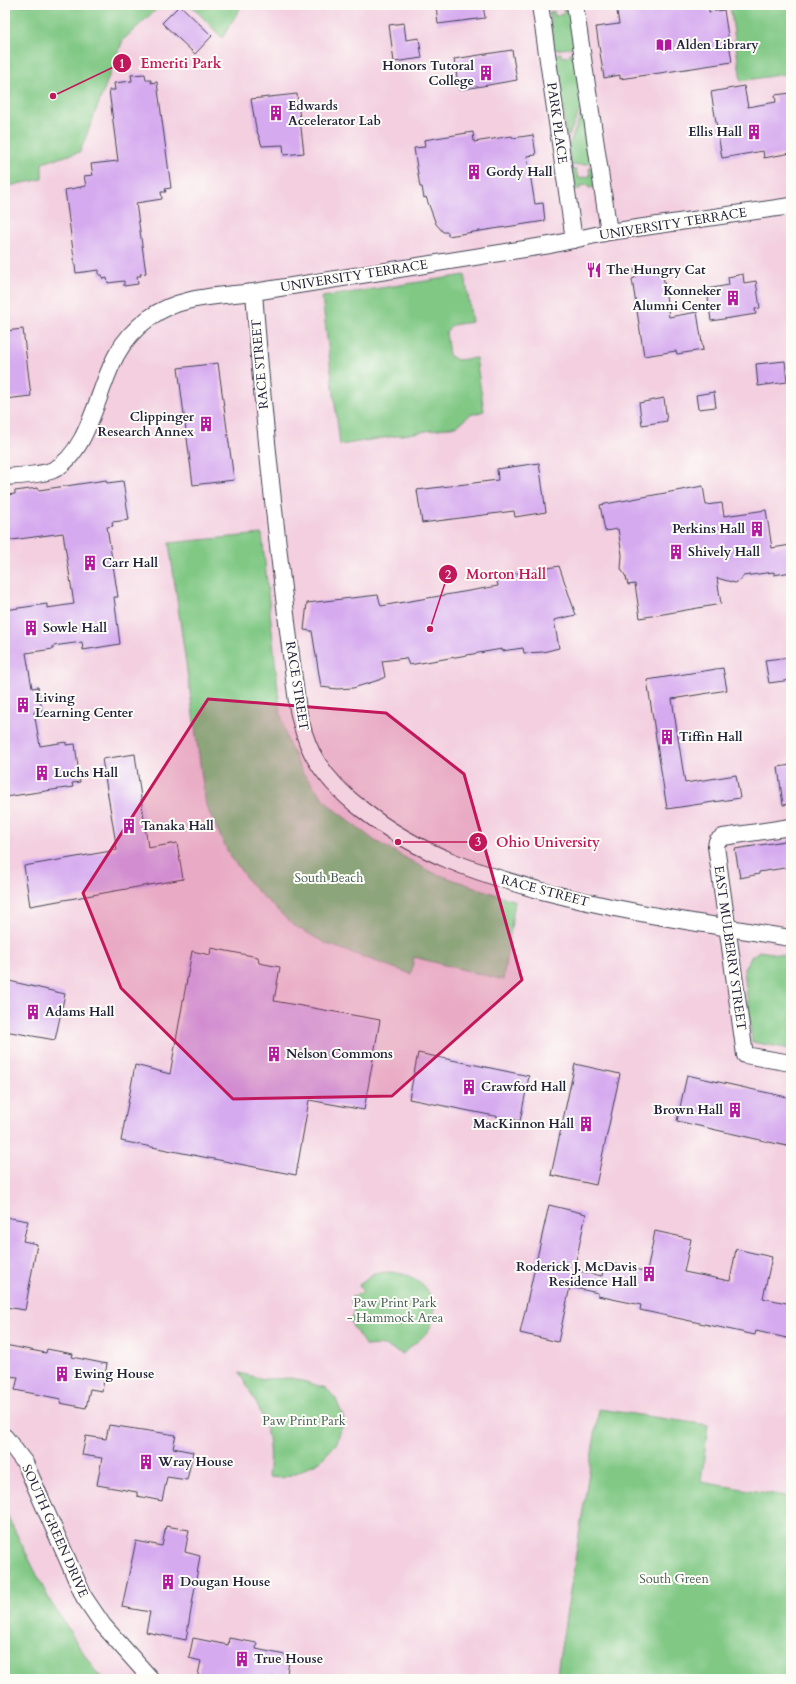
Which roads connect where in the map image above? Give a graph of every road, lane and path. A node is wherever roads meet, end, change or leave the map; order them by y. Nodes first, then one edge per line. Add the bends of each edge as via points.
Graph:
1 (540, 5) edge
2 (575, 5) edge
3 (791, 206) edge
4 (609, 232) junction
5 (574, 240) junction
6 (254, 292) junction
7 (5, 477) edge
8 (791, 827) edge
9 (728, 928) junction
10 (791, 938) edge
11 (791, 1063) edge
12 (5, 1437) edge
13 (151, 1679) edge

1 - 5 street, PARK PLACE
2 - 4 street
3 - 4 street, UNIVERSITY TERRACE
4 - 5 street, UNIVERSITY TERRACE
5 - 6 street, UNIVERSITY TERRACE
6 - 7 street, UNIVERSITY TERRACE via 179,302 149,317 116,354 79,444 68,459 51,471
6 - 9 street, RACE STREET via 268,462 298,710 310,748 329,778 347,798 386,828 454,863 500,880 574,899 631,912
8 - 9 street, EAST MULBERRY STREET via 723,837 717,841
9 - 10 street, RACE STREET
9 - 11 street, EAST MULBERRY STREET via 746,1055
12 - 13 street, SOUTH GREEN DRIVE via 25,1462 84,1597 102,1625

